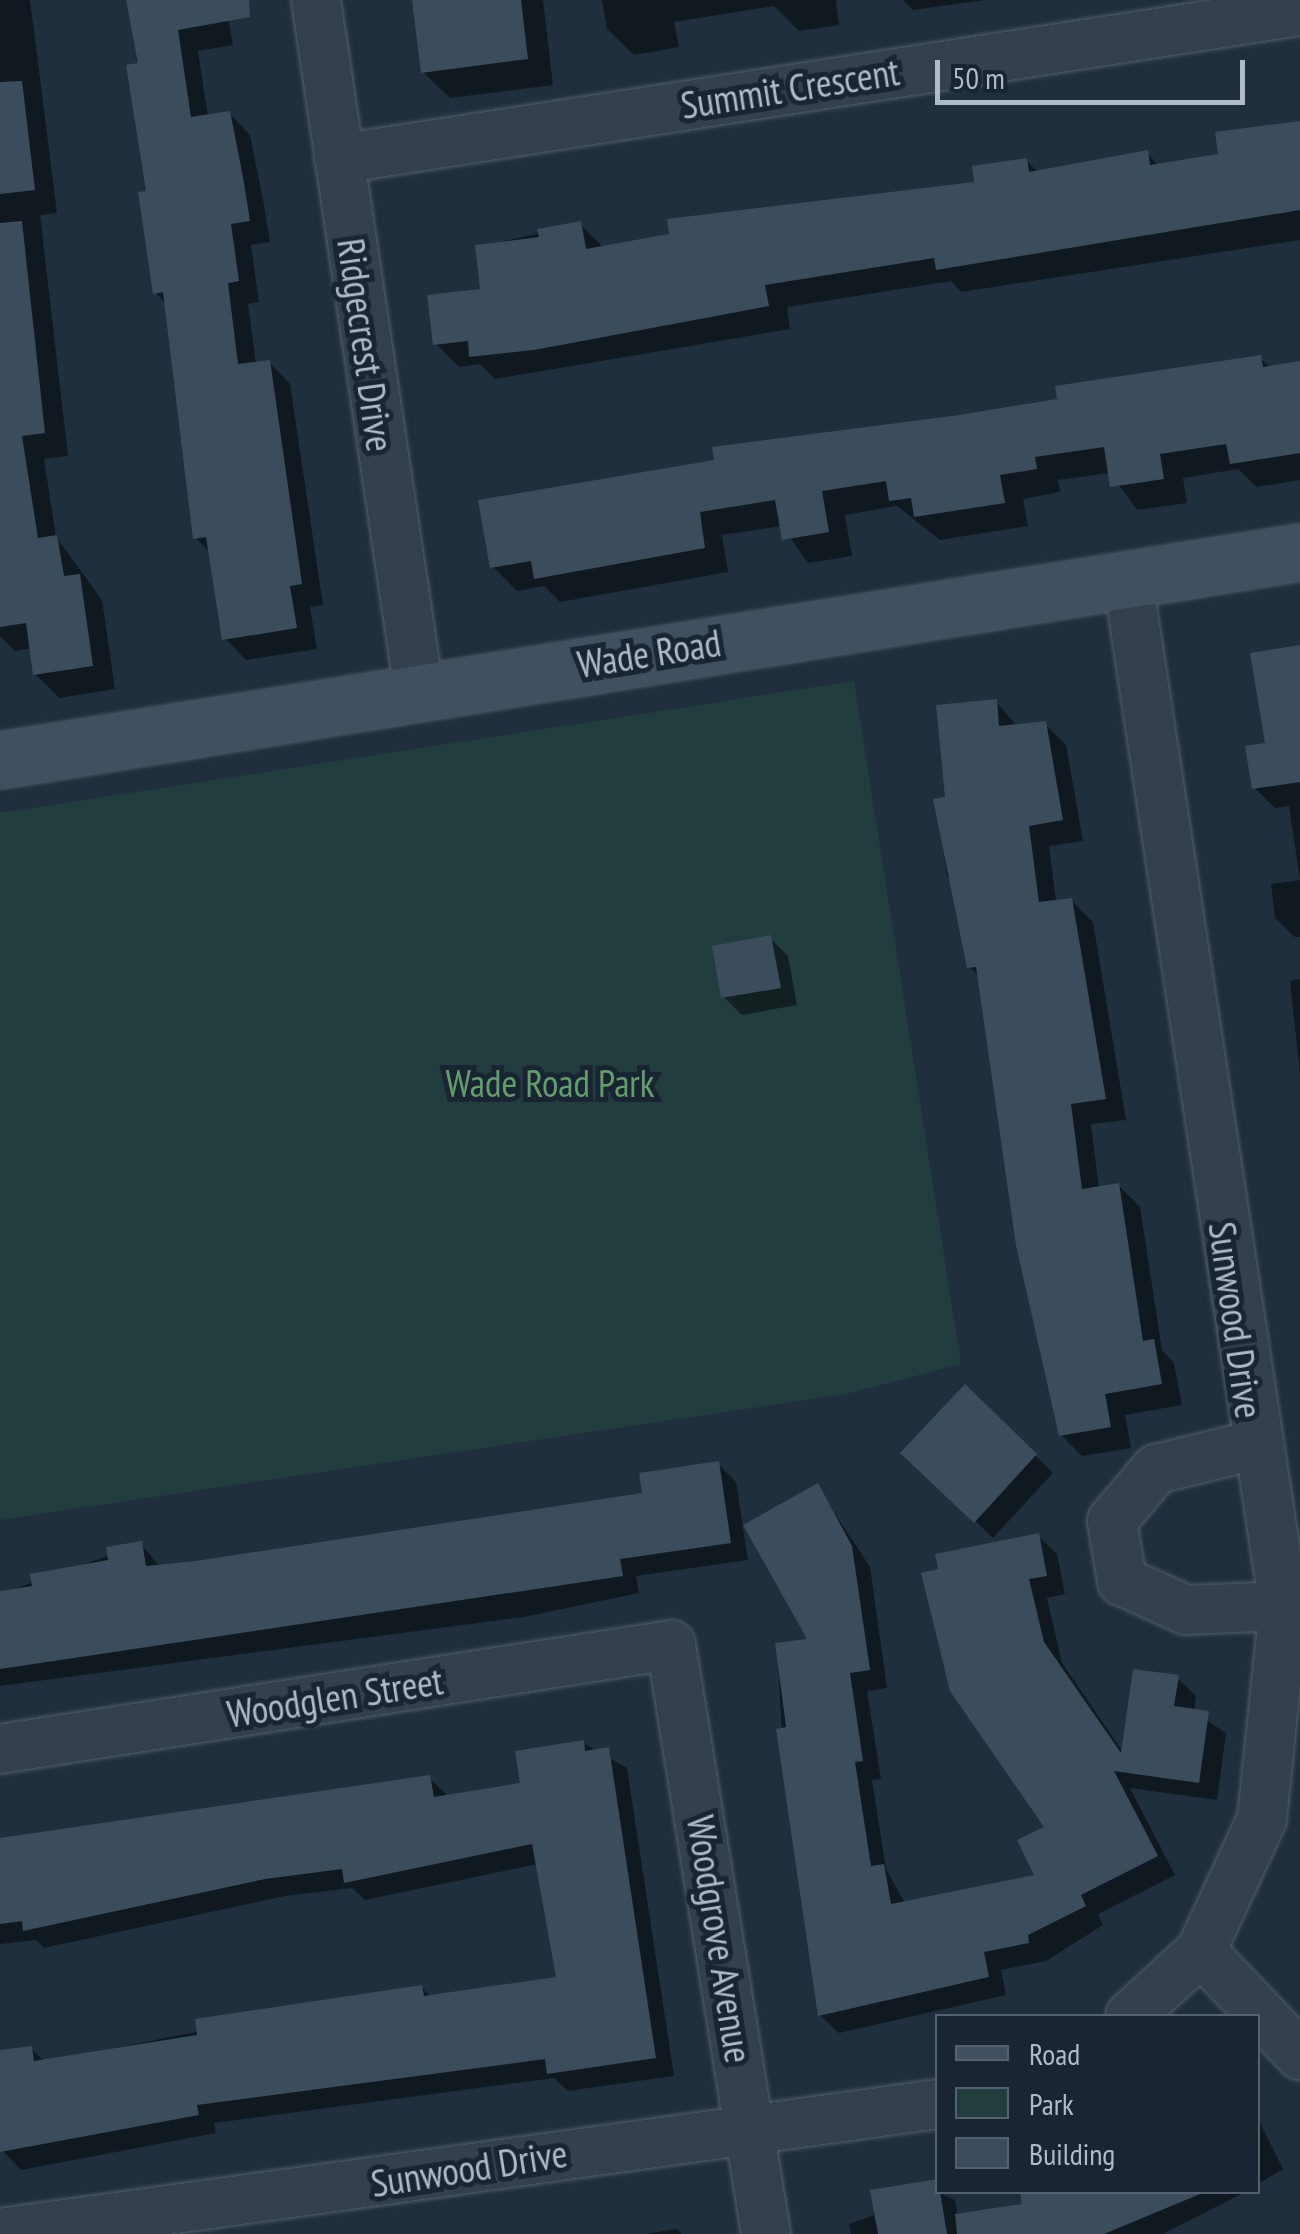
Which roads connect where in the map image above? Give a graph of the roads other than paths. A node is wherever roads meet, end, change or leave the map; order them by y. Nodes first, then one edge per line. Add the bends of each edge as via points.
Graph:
1 (316, 0) edge
2 (1300, 10) edge
3 (1142, 16) edge
4 (338, 158) junction
5 (1300, 552) edge
6 (1128, 581) junction
7 (419, 691) junction
8 (0, 760) edge
9 (1254, 1445) junction
10 (1284, 1606) junction
11 (670, 1645) joint
12 (0, 1750) edge
13 (1201, 1951) junction
14 (1132, 2014) edge
15 (1300, 2055) edge
16 (935, 2104) edge
17 (751, 2125) junction
18 (310, 2213) edge
19 (0, 2233) edge
20 (766, 2234) edge

1 - 4 street, Ridgecrest Drive
2 - 3 street, Summit Crescent
3 - 4 street, Summit Crescent
4 - 7 street, Ridgecrest Drive
5 - 6 street, Wade Road
6 - 7 street, Wade Road
6 - 9 street, Sunwood Drive
7 - 8 street, Wade Road
9 - 10 street, Sunwood Drive
9 - 10 street via 1156,1469 1112,1522 1122,1581 1186,1610
10 - 13 street, Sunwood Drive via 1262,1819
11 - 12 street, Woodglen Street
11 - 17 street, Woodgrove Avenue
13 - 14 street, Sunwood Drive
13 - 15 street
16 - 17 street, Sunwood Drive
17 - 18 street, Sunwood Drive
17 - 20 street, Woodgrove Avenue
18 - 19 street, Sunwood Drive

